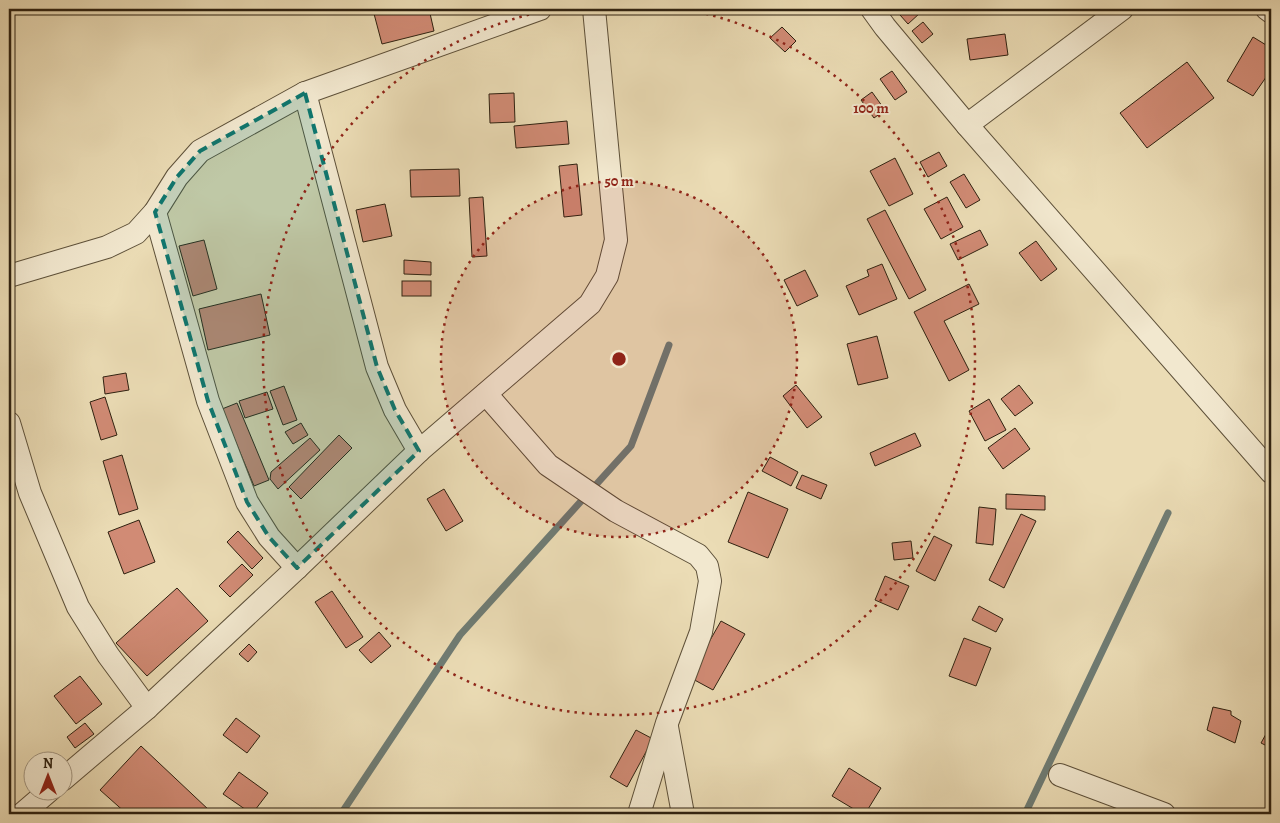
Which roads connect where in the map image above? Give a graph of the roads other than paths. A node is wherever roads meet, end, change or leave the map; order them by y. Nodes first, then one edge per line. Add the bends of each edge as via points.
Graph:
1 (540, 9) edge
2 (594, 9) edge
3 (872, 9) edge
4 (1122, 9) edge
5 (1267, 9) edge
6 (1271, 12) edge
7 (305, 93) junction
8 (967, 125) junction
9 (155, 212) junction
10 (9, 276) edge
11 (486, 394) junction
12 (9, 423) edge
13 (419, 451) junction
14 (1271, 472) edge
15 (297, 568) junction
16 (147, 708) junction
17 (667, 723) junction
18 (72, 772) edge
19 (1060, 775) dead end
20 (38, 800) edge
21 (22, 814) edge
22 (639, 814) edge
23 (683, 814) edge
24 (1164, 814) edge

1 - 7 street
2 - 11 street via 616,240 607,276 590,304
3 - 8 street
4 - 8 street
5 - 6 street
7 - 9 street via 200,151 176,177
7 - 13 street via 378,367 395,410
8 - 14 street
9 - 10 street via 136,233 107,247
9 - 15 street via 208,401 247,502 269,537
11 - 13 street
11 - 17 street via 548,465 616,511 698,554 706,566 710,581 701,632
12 - 16 street via 30,493 78,607
13 - 15 street
15 - 16 street
16 - 18 street
17 - 22 street
17 - 23 street
19 - 24 street
20 - 21 street

